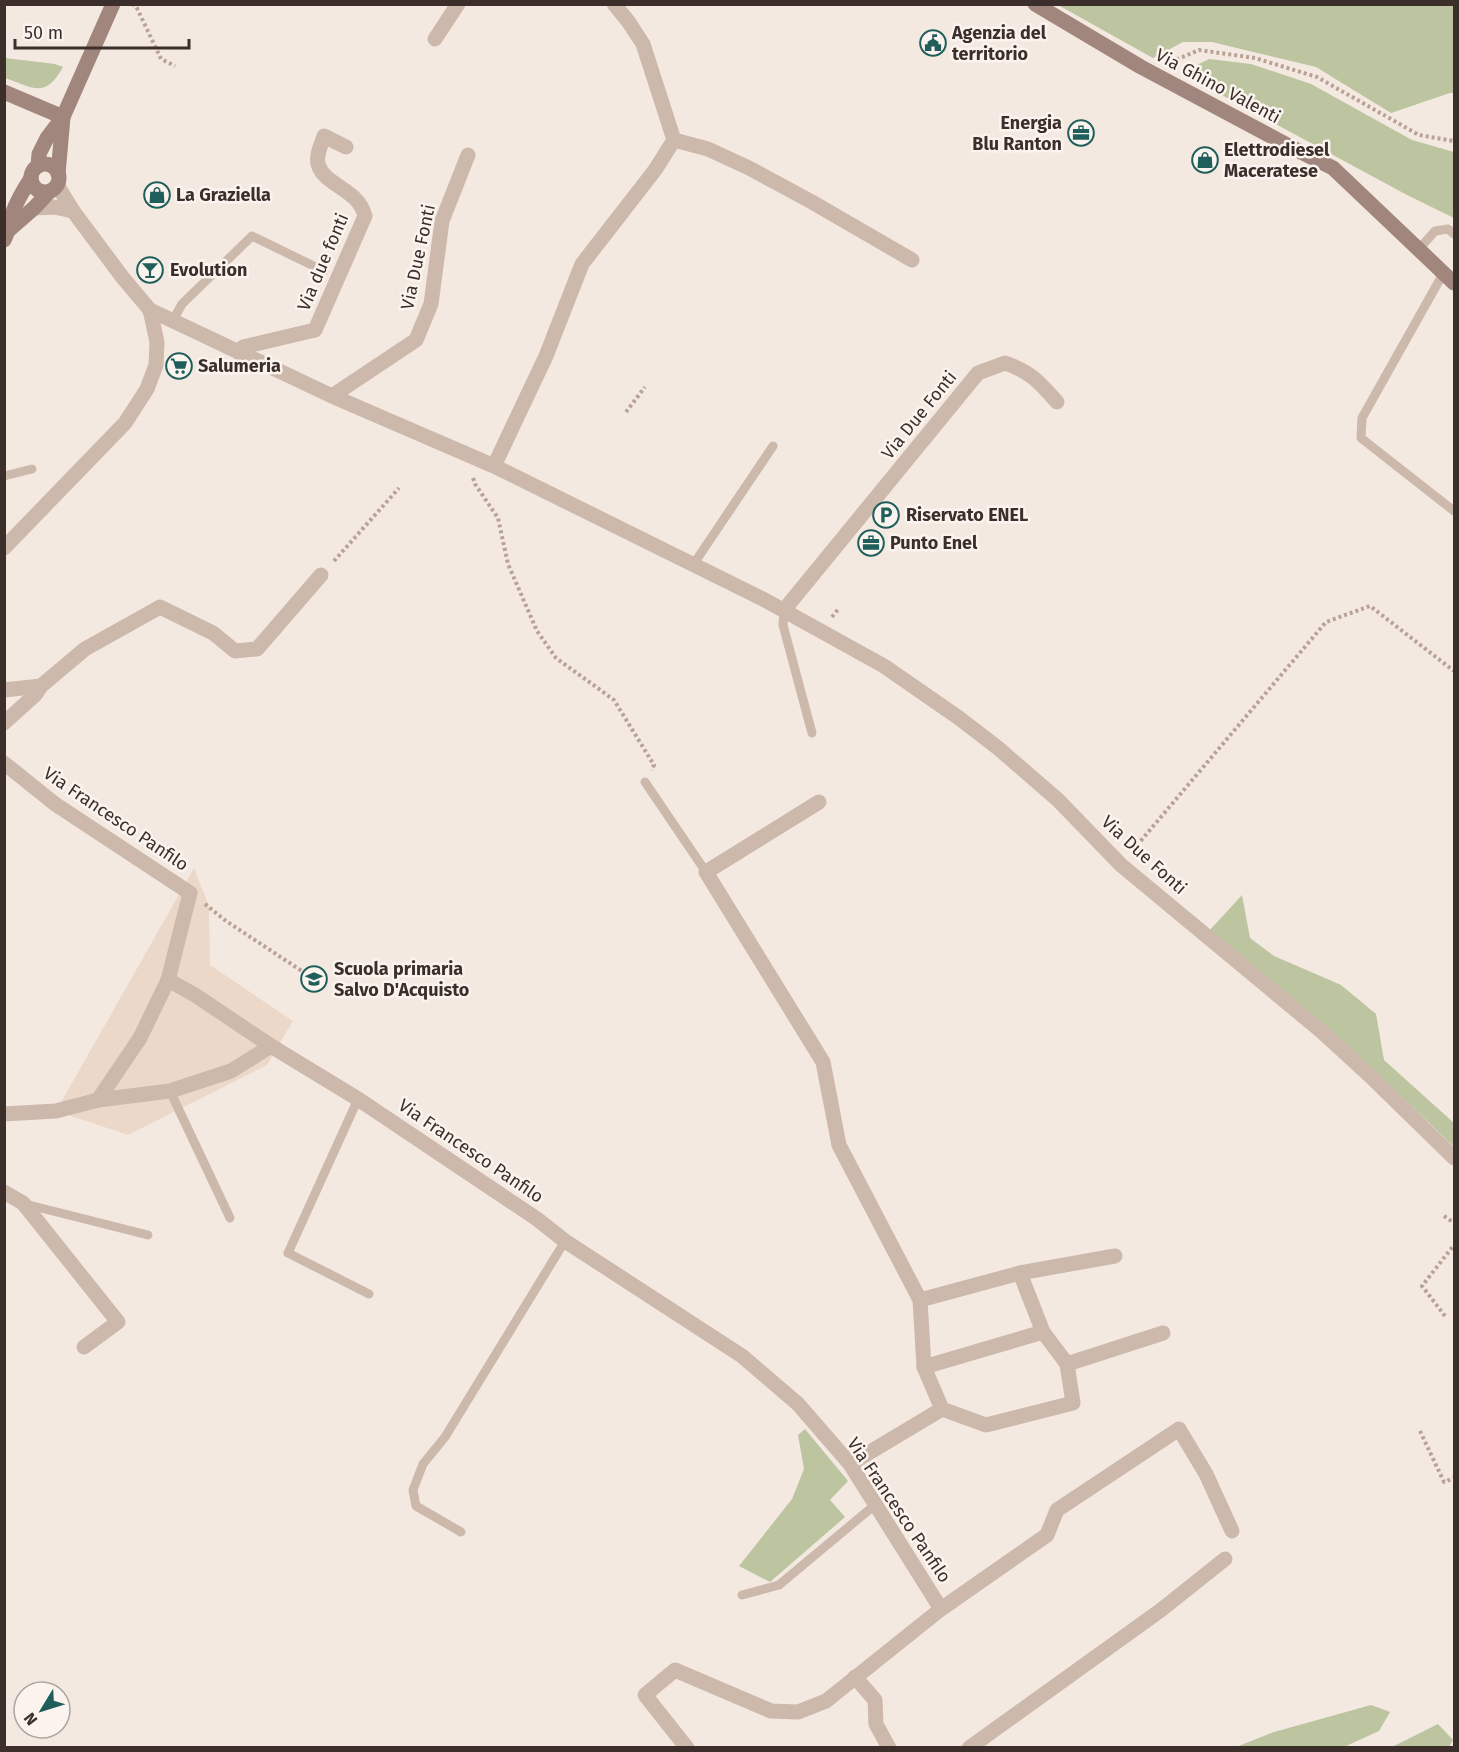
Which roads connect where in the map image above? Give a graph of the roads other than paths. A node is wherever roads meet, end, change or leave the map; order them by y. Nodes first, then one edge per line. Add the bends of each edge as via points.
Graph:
1 (113, 4) edge
2 (458, 4) edge
3 (614, 4) edge
4 (1035, 4) edge
5 (435, 39) dead end
6 (4, 92) edge
7 (63, 117) junction
8 (674, 140) junction
9 (346, 147) dead end
10 (468, 155) dead end
11 (34, 172) junction
12 (55, 184) junction
13 (34, 208) junction
14 (73, 211) junction
15 (7, 234) edge
16 (1455, 234) edge
17 (1419, 249) junction
18 (912, 260) dead end
19 (324, 271) dead end
20 (1444, 272) junction
21 (1455, 283) edge
22 (150, 310) junction
23 (172, 320) junction
24 (240, 354) junction
25 (332, 396) junction
26 (1057, 402) dead end
27 (773, 446) dead end
28 (494, 466) junction
29 (32, 469) dead end
30 (4, 476) edge
31 (46, 506) junction
32 (1455, 512) edge
33 (4, 531) edge
34 (4, 548) edge
35 (693, 565) junction
36 (321, 575) road end
37 (784, 610) junction
38 (41, 686) junction
39 (4, 690) edge
40 (4, 723) edge
41 (812, 733) dead end
42 (4, 763) edge
43 (645, 782) road end
44 (819, 802) dead end
45 (706, 872) junction
46 (168, 980) junction
47 (271, 1046) junction
48 (170, 1091) junction
49 (358, 1099) junction
50 (98, 1100) junction
51 (4, 1114) edge
52 (1455, 1158) edge
53 (4, 1192) edge
54 (23, 1203) junction
55 (230, 1218) dead end
56 (148, 1235) dead end
57 (565, 1241) junction
58 (1115, 1256) dead end
59 (1020, 1273) junction
60 (369, 1294) dead end
61 (920, 1300) junction
62 (1043, 1332) junction
63 (1163, 1333) dead end
64 (84, 1347) dead end
65 (1067, 1364) junction
66 (924, 1367) junction
67 (942, 1409) junction
68 (850, 1464) junction
69 (876, 1504) junction
70 (1232, 1531) dead end
71 (461, 1532) dead end
72 (1225, 1559) dead end
73 (742, 1595) dead end
74 (941, 1609) junction
75 (855, 1677) junction
76 (687, 1748) edge
77 (889, 1748) edge
78 (969, 1748) edge

1 - 7 main road
2 - 5 street
3 - 8 street via 643,45
4 - 17 main road, Via Ghino Valenti via 1160,77 1334,168
6 - 7 main road
7 - 11 main road via 47,138
7 - 12 main road
8 - 18 street via 708,149 749,168
8 - 28 street via 582,264 546,356
9 - 24 street, Via due fonti via 324,136 318,164 324,174 355,197 365,216 315,330 243,347
10 - 25 street, Via Due Fonti via 442,221 431,304 416,340
11 - 12 main road via 50,165
11 - 12 main road via 36,190 44,193
11 - 15 main road via 21,193
12 - 13 main road
12 - 14 street, Via Due Fonti
13 - 14 street
13 - 15 main road
14 - 22 street, Via Due Fonti
16 - 17 lane via 1435,231
17 - 20 main road, Via Ghino Valenti
19 - 23 lane via 252,236 182,304
20 - 21 main road, Via Ghino Valenti
20 - 32 lane via 1362,418 1361,438
22 - 23 street, Via Due Fonti
22 - 31 street via 157,342 156,365 147,389 125,423
23 - 24 street, Via Due Fonti
24 - 25 street, Via Due Fonti
25 - 28 street, Via Due Fonti
26 - 37 street, Via Due Fonti via 1021,368 1005,363 978,373
27 - 35 lane
28 - 35 street, Via Due Fonti
29 - 30 lane
31 - 33 street
31 - 34 street
35 - 37 street, Via Due Fonti
36 - 38 street via 256,649 235,651 213,633 160,607 85,649
37 - 41 lane via 783,625
37 - 52 street, Via Due Fonti via 884,666 998,748 1058,800 1121,865 1321,1031
38 - 39 street
38 - 40 street
42 - 46 street, Via Francesco Panfilo via 55,804 190,893
43 - 45 lane
44 - 45 street
45 - 61 street via 823,1062 839,1145
46 - 47 street, Via Francesco Panfilo
46 - 50 street via 140,1038
47 - 48 street via 231,1071
47 - 49 street, Via Francesco Panfilo
48 - 50 street
48 - 55 lane
49 - 57 street, Via Francesco Panfilo
49 - 60 lane via 288,1252
50 - 51 street via 57,1111
53 - 54 street
54 - 56 lane
54 - 64 street via 118,1322
57 - 68 street, Via Francesco Panfilo via 742,1356 798,1404
57 - 71 lane via 445,1437 423,1464 413,1490 416,1506
58 - 59 street
59 - 61 street
59 - 62 street
61 - 66 street
62 - 65 street
62 - 66 street
63 - 65 street
65 - 67 street via 1073,1403 986,1425
66 - 67 street
67 - 68 street
68 - 69 street, Via Francesco Panfilo
69 - 73 lane via 779,1585
69 - 74 street, Via Francesco Panfilo
70 - 74 street, Via Francesco Panfilo via 1206,1474 1179,1429 1057,1510 1047,1535
72 - 78 street via 1161,1610
74 - 75 street, Via Francesco Panfilo
75 - 76 street, Via Francesco Panfilo via 826,1701 798,1712 771,1711 675,1670 645,1695
75 - 77 street via 875,1700 876,1724

